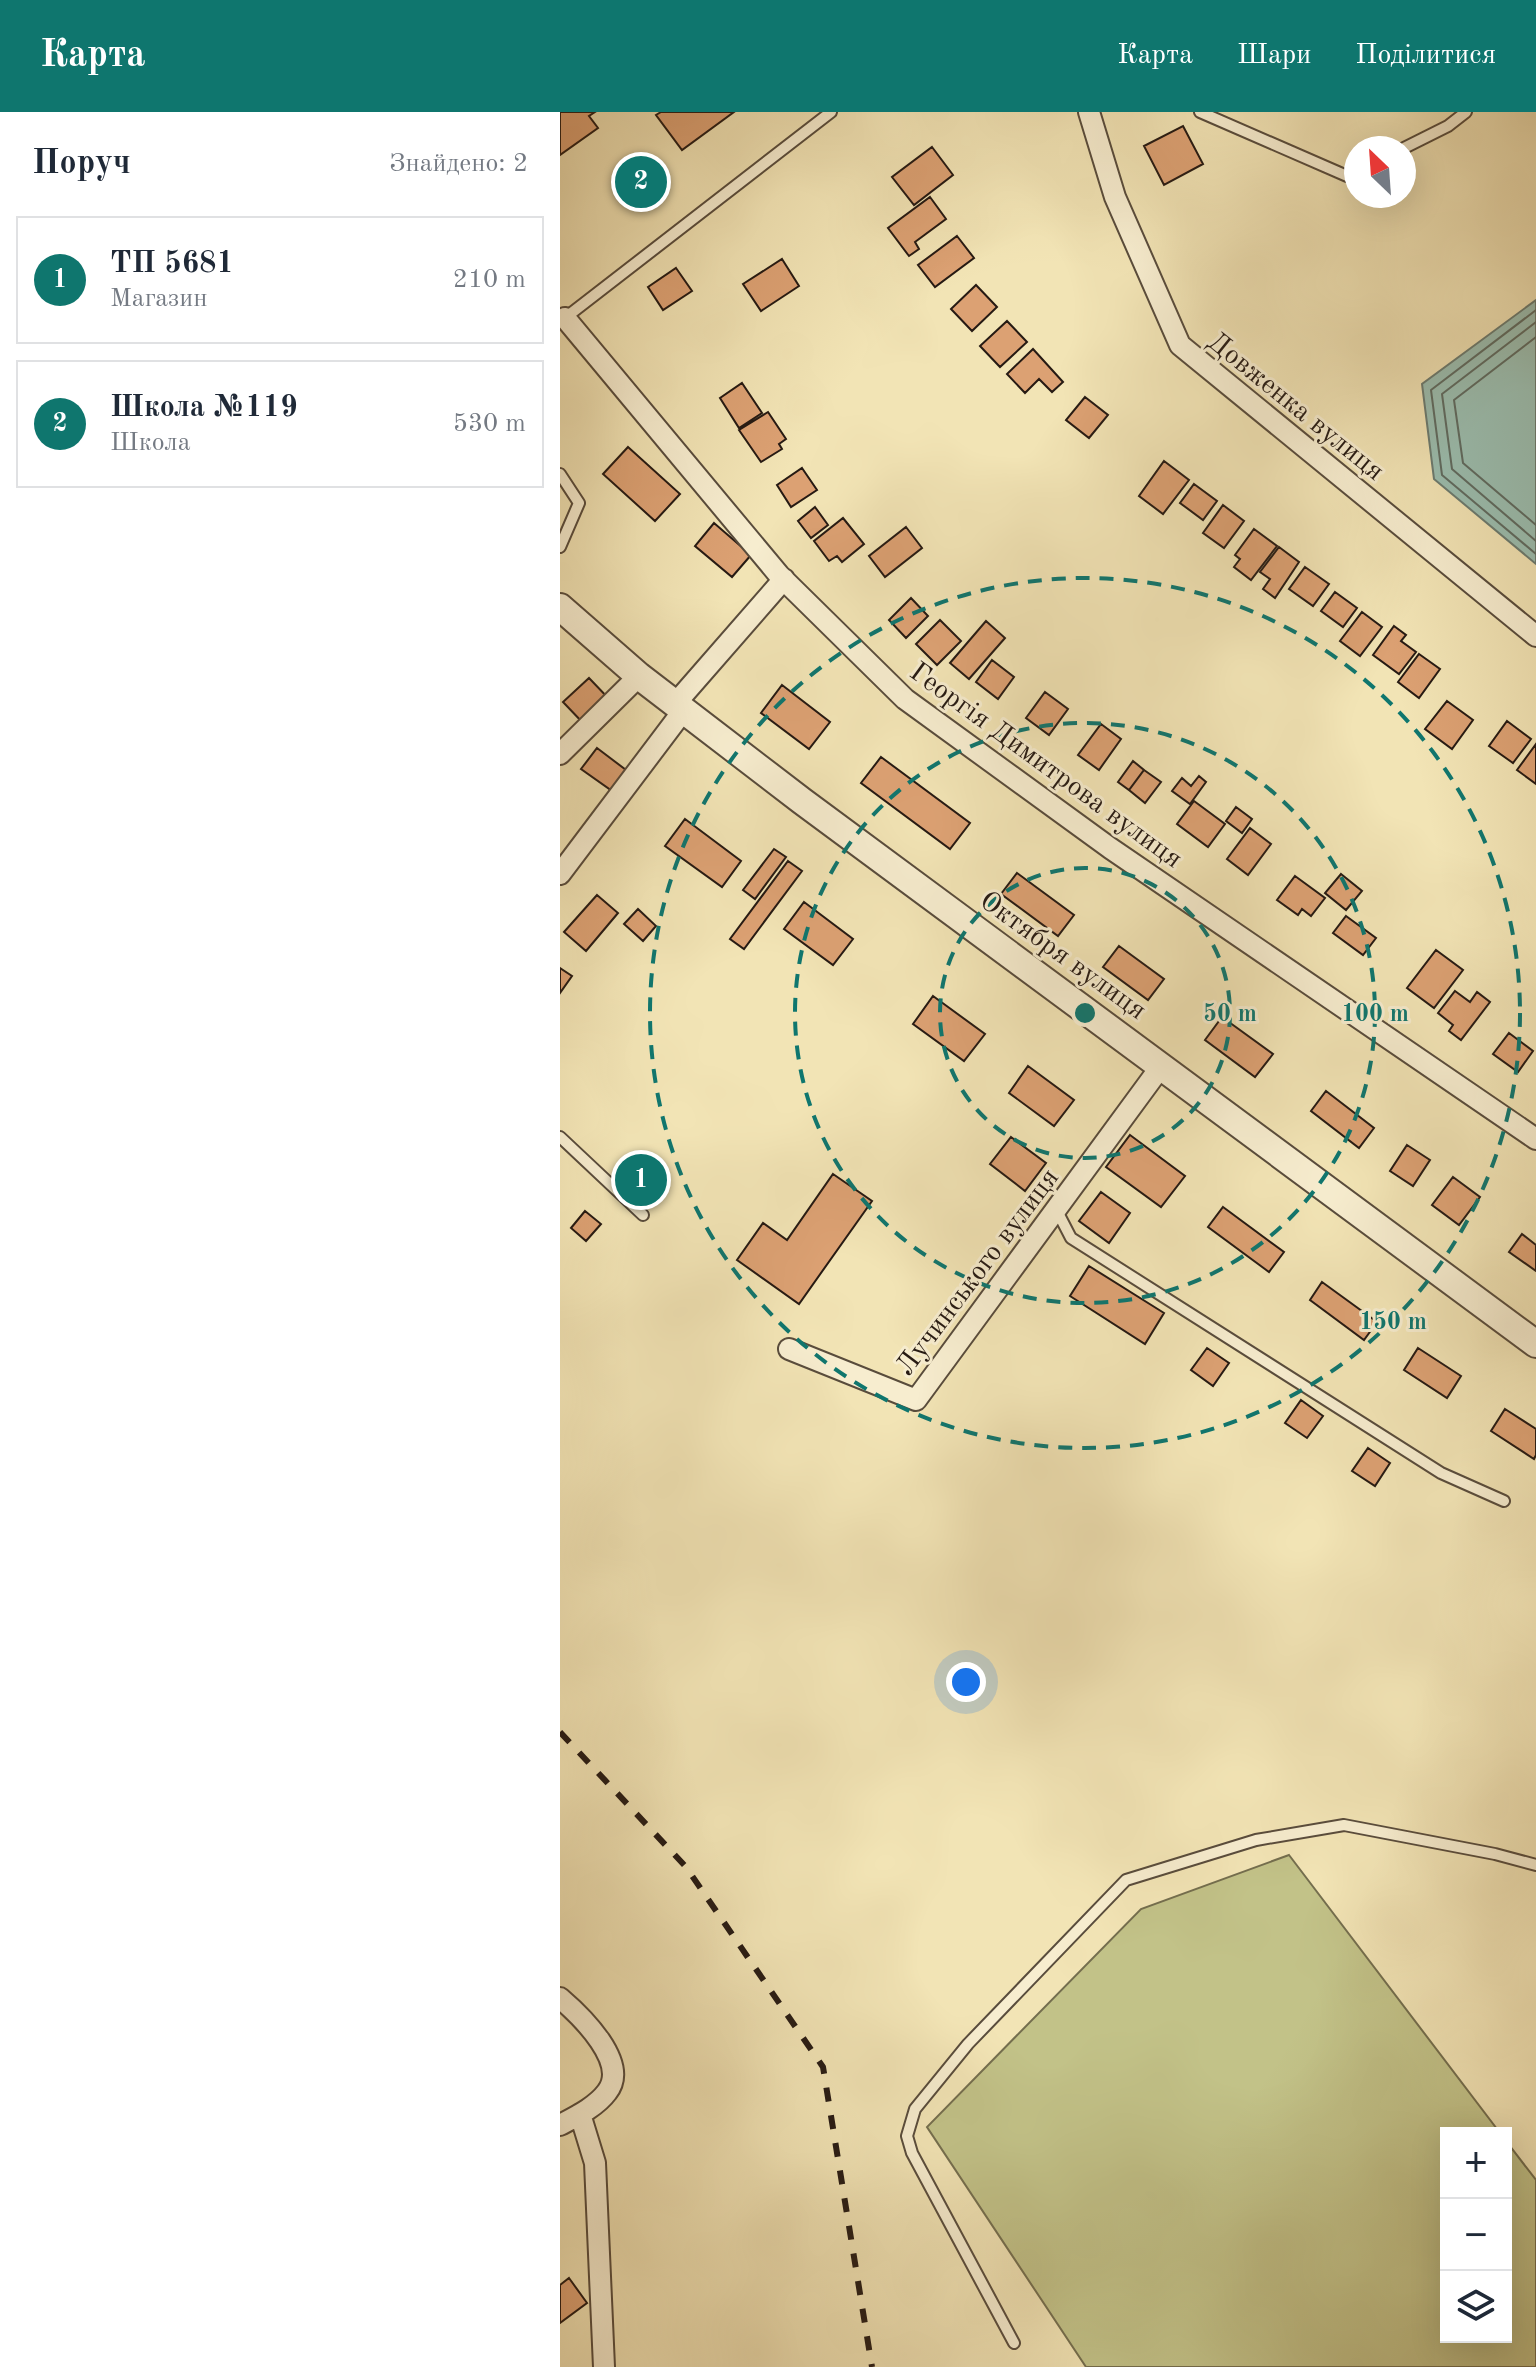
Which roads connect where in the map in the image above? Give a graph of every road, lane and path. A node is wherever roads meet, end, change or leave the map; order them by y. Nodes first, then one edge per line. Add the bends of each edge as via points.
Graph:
1 (831, 112) edge
2 (1089, 112) edge
3 (1200, 112) edge
4 (1466, 112) edge
5 (1416, 142) edge
6 (1344, 175) edge
7 (565, 318) joint
8 (560, 474) edge
9 (560, 547) edge
10 (784, 579) junction
11 (560, 607) edge
12 (1536, 636) edge
13 (639, 676) junction
14 (679, 708) junction
15 (560, 754) edge
16 (560, 874) edge
17 (1162, 1065) junction
18 (560, 1137) edge
19 (1536, 1139) edge
20 (1057, 1211) junction
21 (643, 1215) dead end
22 (1536, 1344) edge
23 (789, 1349) dead end
24 (1504, 1501) dead end
25 (1536, 1865) edge
26 (560, 1998) edge
27 (580, 2114) junction
28 (560, 2125) edge
29 (1014, 2343) dead end
30 (604, 2367) edge

1 - 7 lane
2 - 12 street, Довженка вулиця via 1115,197 1180,345
3 - 6 lane
4 - 5 lane
7 - 10 street, Георгія Димитрова вулиця
8 - 9 lane via 579,503
10 - 14 street
10 - 19 street, Георгія Димитрова вулиця via 905,699 1110,848
11 - 13 street, Октября вулиця
13 - 14 street, Октября вулиця
13 - 15 street
14 - 16 street
14 - 17 street, Октября вулиця
17 - 20 street, Лучинського вулиця
17 - 22 street, Октября вулиця
18 - 21 lane
20 - 23 street, Лучинського вулиця via 916,1400
20 - 24 lane via 1071,1238 1441,1473
25 - 29 lane via 1344,1825 1256,1840 1126,1880 968,2044 915,2109 907,2136
26 - 27 street via 598,2037 612,2065 614,2078 607,2093
27 - 28 street
27 - 30 street via 595,2163

